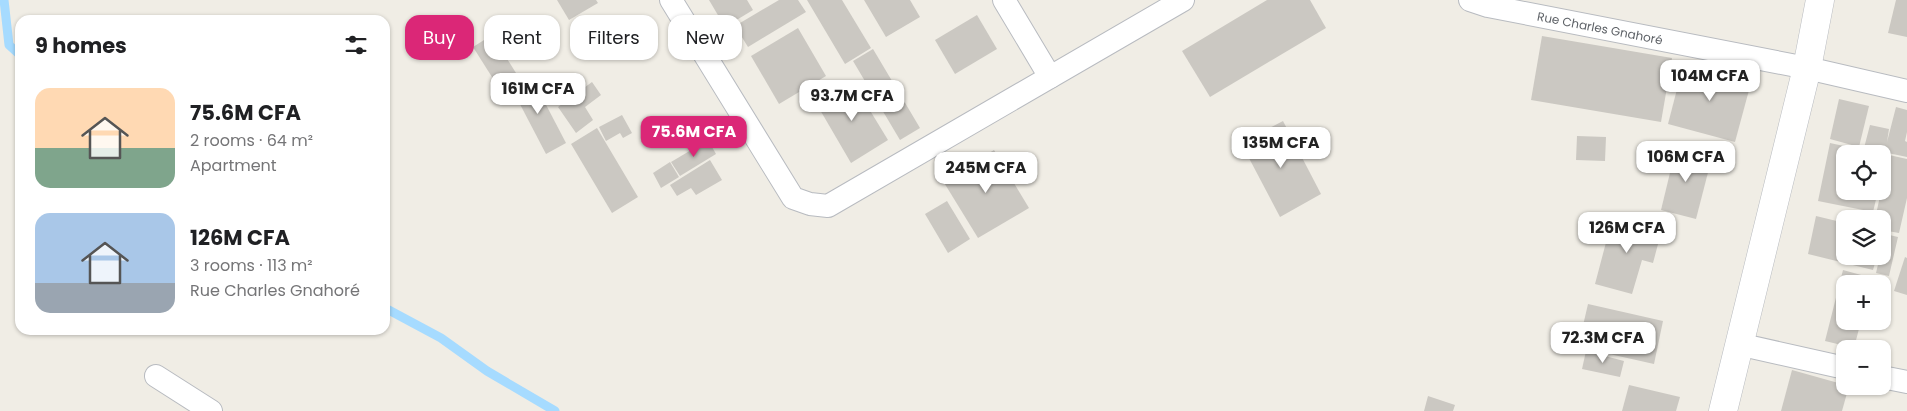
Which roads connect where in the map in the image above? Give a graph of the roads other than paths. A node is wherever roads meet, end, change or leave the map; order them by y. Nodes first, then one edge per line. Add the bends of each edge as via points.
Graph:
1 (671, 0) edge
2 (1004, 0) edge
3 (1183, 0) edge
4 (1470, 0) edge
5 (1820, 0) edge
6 (1806, 68) junction
7 (1050, 77) junction
8 (1907, 91) edge
9 (1738, 344) junction
10 (1836, 366) edge
11 (156, 376) dead end
12 (1891, 378) edge
13 (1907, 382) edge
14 (211, 411) edge
15 (1723, 411) edge

1 - 7 street via 793,198 810,204 828,206
2 - 7 street
3 - 7 street
4 - 6 street, Rue Charles Gnahoré
5 - 6 street
6 - 8 street, Rue Charles Gnahoré
6 - 9 street
9 - 10 street
9 - 15 street
11 - 14 street
12 - 13 street

